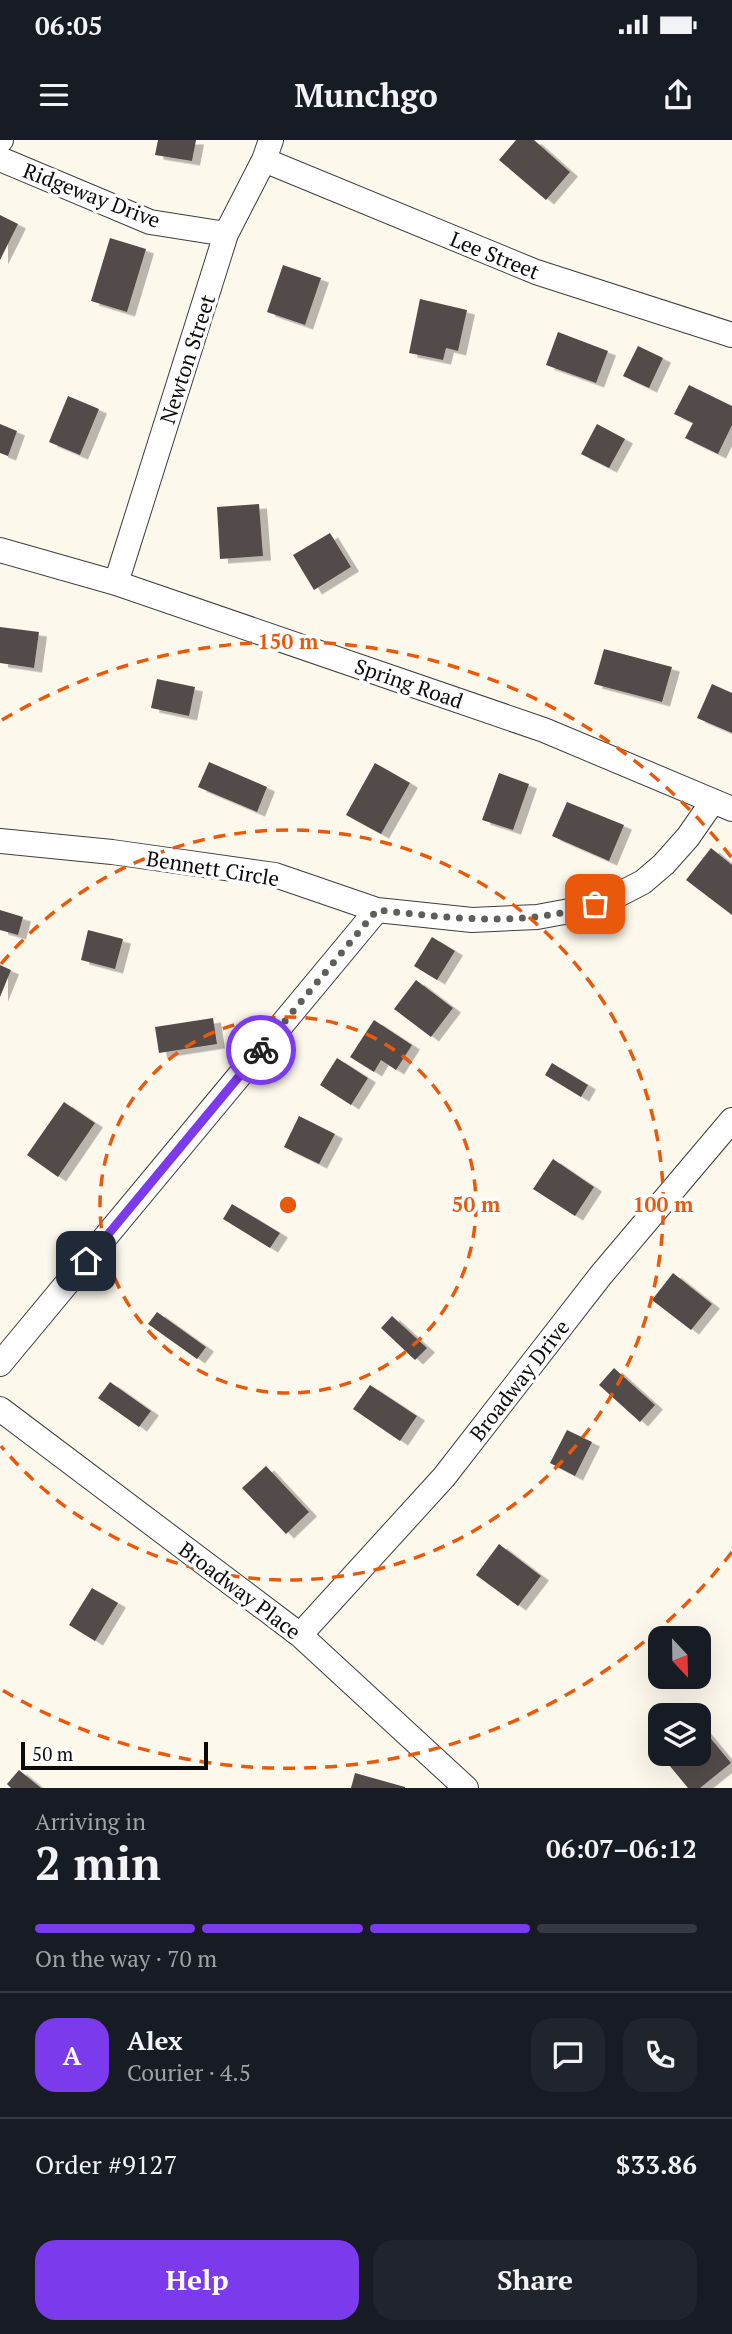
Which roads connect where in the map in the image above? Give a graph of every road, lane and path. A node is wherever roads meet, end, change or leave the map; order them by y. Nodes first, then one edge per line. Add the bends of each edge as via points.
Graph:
1 (267, 150) edge
2 (0, 159) edge
3 (226, 234) junction
4 (732, 335) edge
5 (0, 550) edge
6 (116, 583) junction
7 (722, 805) edge
8 (0, 841) edge
9 (377, 910) junction
10 (732, 1120) edge
11 (0, 1364) edge
12 (0, 1409) edge
13 (300, 1635) junction
14 (466, 1788) edge

1 - 3 street, Newton Street
1 - 4 street, Lee Street via 536,272
2 - 3 street, Ridgeway Drive via 150,222
3 - 6 street, Newton Street
5 - 6 street, Spring Road
6 - 7 street, Spring Road via 544,730
7 - 9 street, Bennett Circle via 643,882 575,911 472,920
8 - 9 street, Bennett Circle via 275,875
9 - 11 street
10 - 13 street, Broadway Drive via 601,1275 443,1477
12 - 13 street, Broadway Place
13 - 14 street, Broadway Place

